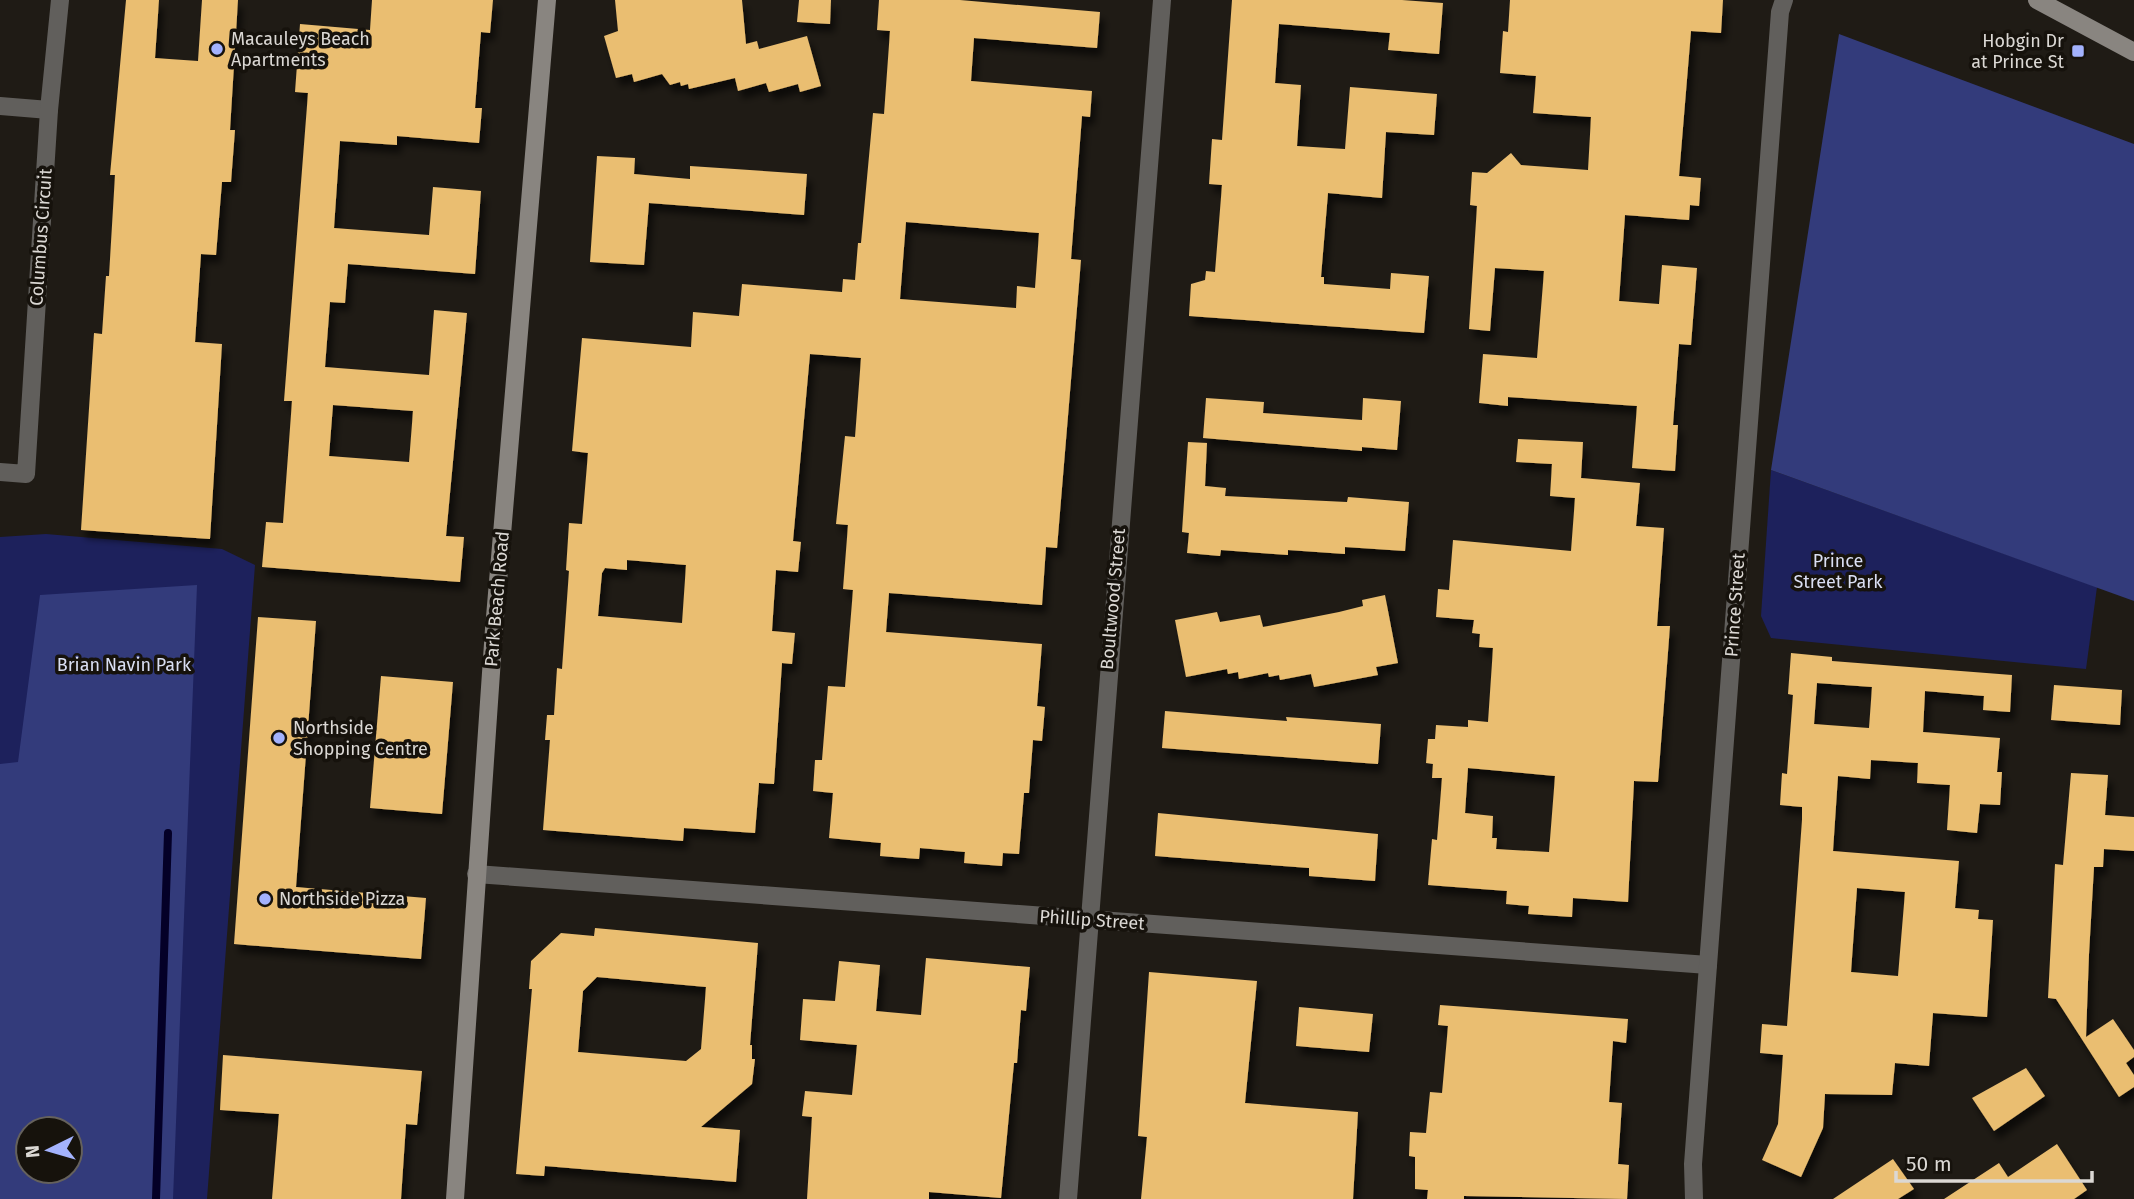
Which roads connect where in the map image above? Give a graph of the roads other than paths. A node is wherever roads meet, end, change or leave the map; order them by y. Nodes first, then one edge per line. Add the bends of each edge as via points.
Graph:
1 (60, 0) edge
2 (547, 0) edge
3 (1162, 0) edge
4 (2037, 0) edge
5 (1780, 4) edge
6 (2134, 52) edge
7 (0, 106) edge
8 (49, 110) junction
9 (0, 472) edge
10 (477, 874) junction
11 (1087, 920) junction
12 (1708, 965) junction
13 (455, 1199) edge
14 (1068, 1199) edge
15 (1694, 1199) edge

1 - 8 street, Columbus Circuit
2 - 10 street, Park Beach Road
3 - 11 street, Boultwood Street
4 - 6 street
5 - 12 street, Prince Street
7 - 8 street
8 - 9 street, Columbus Circuit via 26,474
10 - 11 street, Phillip Street
10 - 13 street, Park Beach Road
11 - 12 street, Phillip Street
11 - 14 street, Boultwood Street
12 - 15 street, Prince Street

